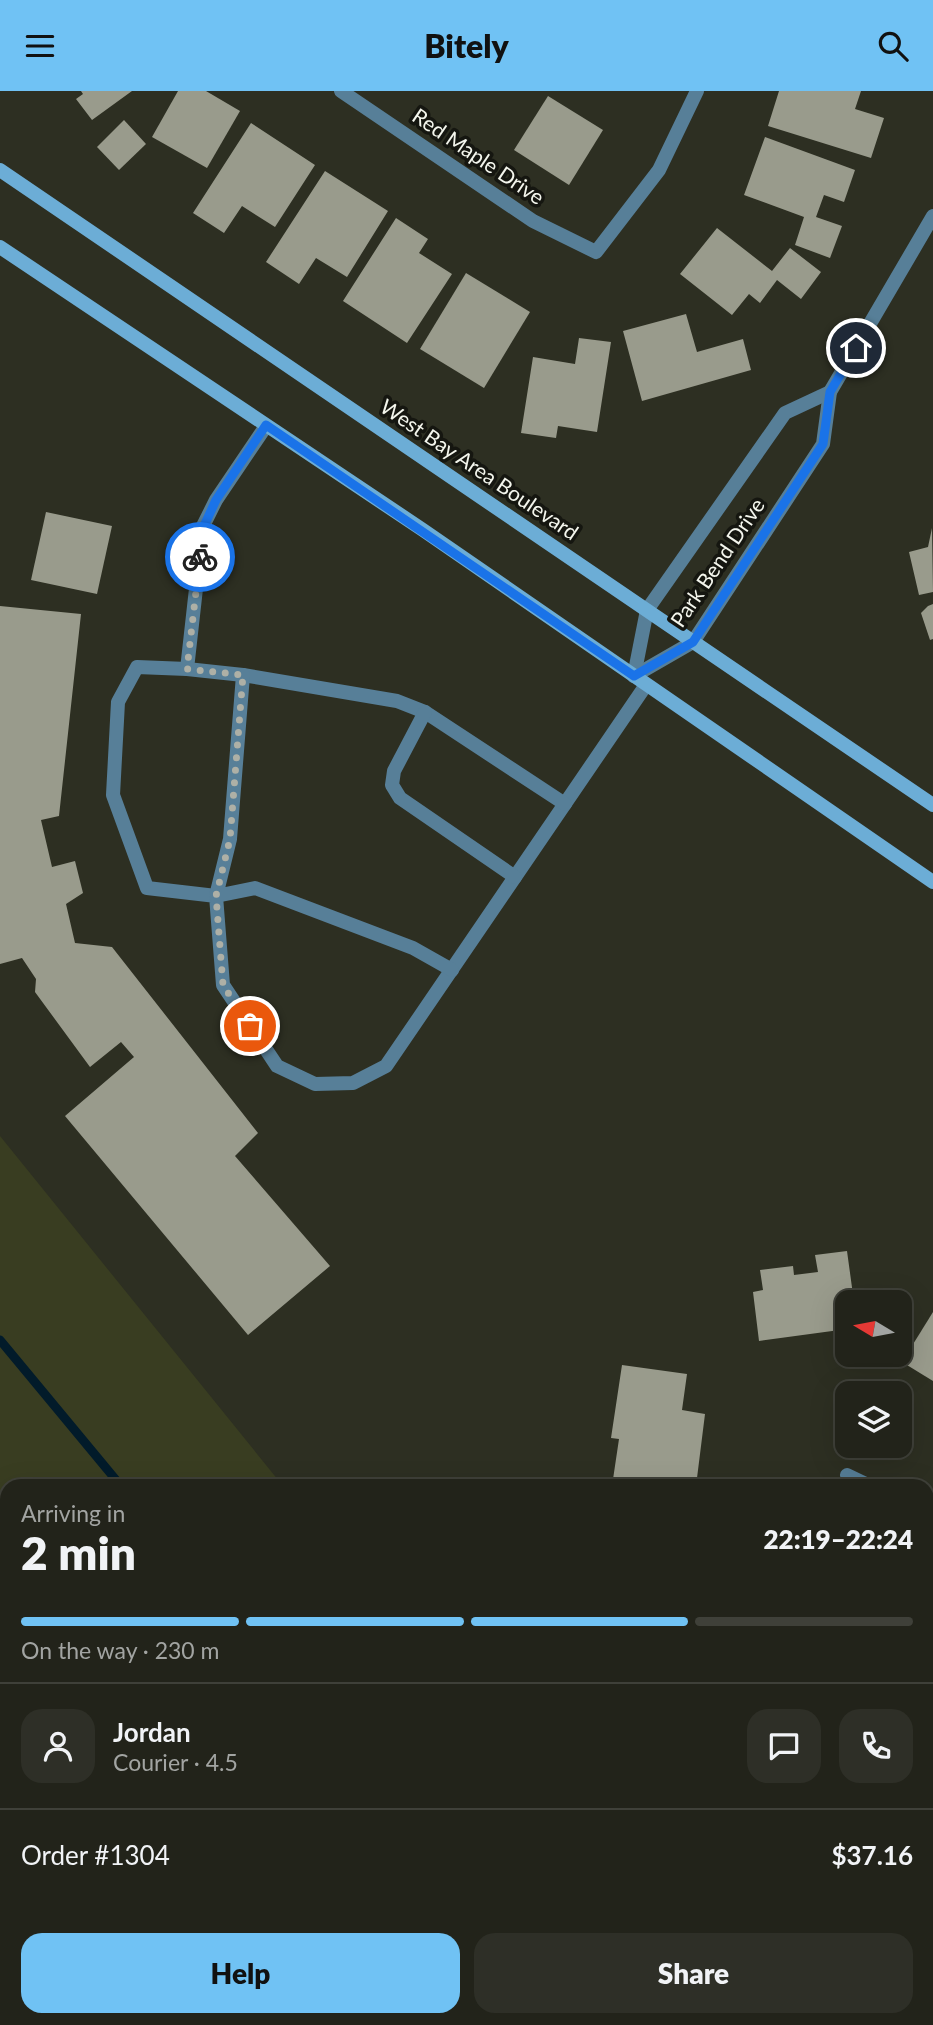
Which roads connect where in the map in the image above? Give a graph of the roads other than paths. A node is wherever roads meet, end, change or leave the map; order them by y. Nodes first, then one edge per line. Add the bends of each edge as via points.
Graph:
1 (341, 91) edge
2 (698, 91) edge
3 (0, 170) edge
4 (933, 216) edge
5 (0, 247) edge
6 (830, 392) junction
7 (266, 425) junction
8 (647, 610) junction
9 (693, 642) junction
10 (187, 669) junction
11 (243, 675) junction
12 (640, 680) junction
13 (425, 712) junction
14 (565, 804) junction
15 (933, 806) edge
16 (515, 877) junction
17 (933, 882) edge
18 (216, 896) junction
19 (452, 970) junction
20 (848, 1475) dead end
21 (856, 1479) edge

1 - 2 street, Red Maple Drive via 533,221 596,252 659,170
3 - 8 main road, West Bay Area Boulevard
4 - 6 street, Park Bend Drive
5 - 7 main road
6 - 8 street, Park Bend Drive via 785,414
6 - 9 street, Park Bend Drive via 823,444
7 - 10 street via 204,526
7 - 12 main road
8 - 9 main road, West Bay Area Boulevard
8 - 12 street, Park Bend Drive
9 - 12 street, Park Bend Drive
9 - 15 main road, West Bay Area Boulevard
10 - 11 street
10 - 18 street via 137,667 118,702 113,795 147,888
11 - 13 street via 397,701
11 - 18 street via 230,839
12 - 14 street
12 - 17 main road
13 - 14 street
13 - 16 street via 391,785 400,799
14 - 16 street
16 - 19 street
18 - 19 street via 255,888 412,948
18 - 19 street via 223,985 277,1066 315,1084 353,1083 386,1066
20 - 21 street

